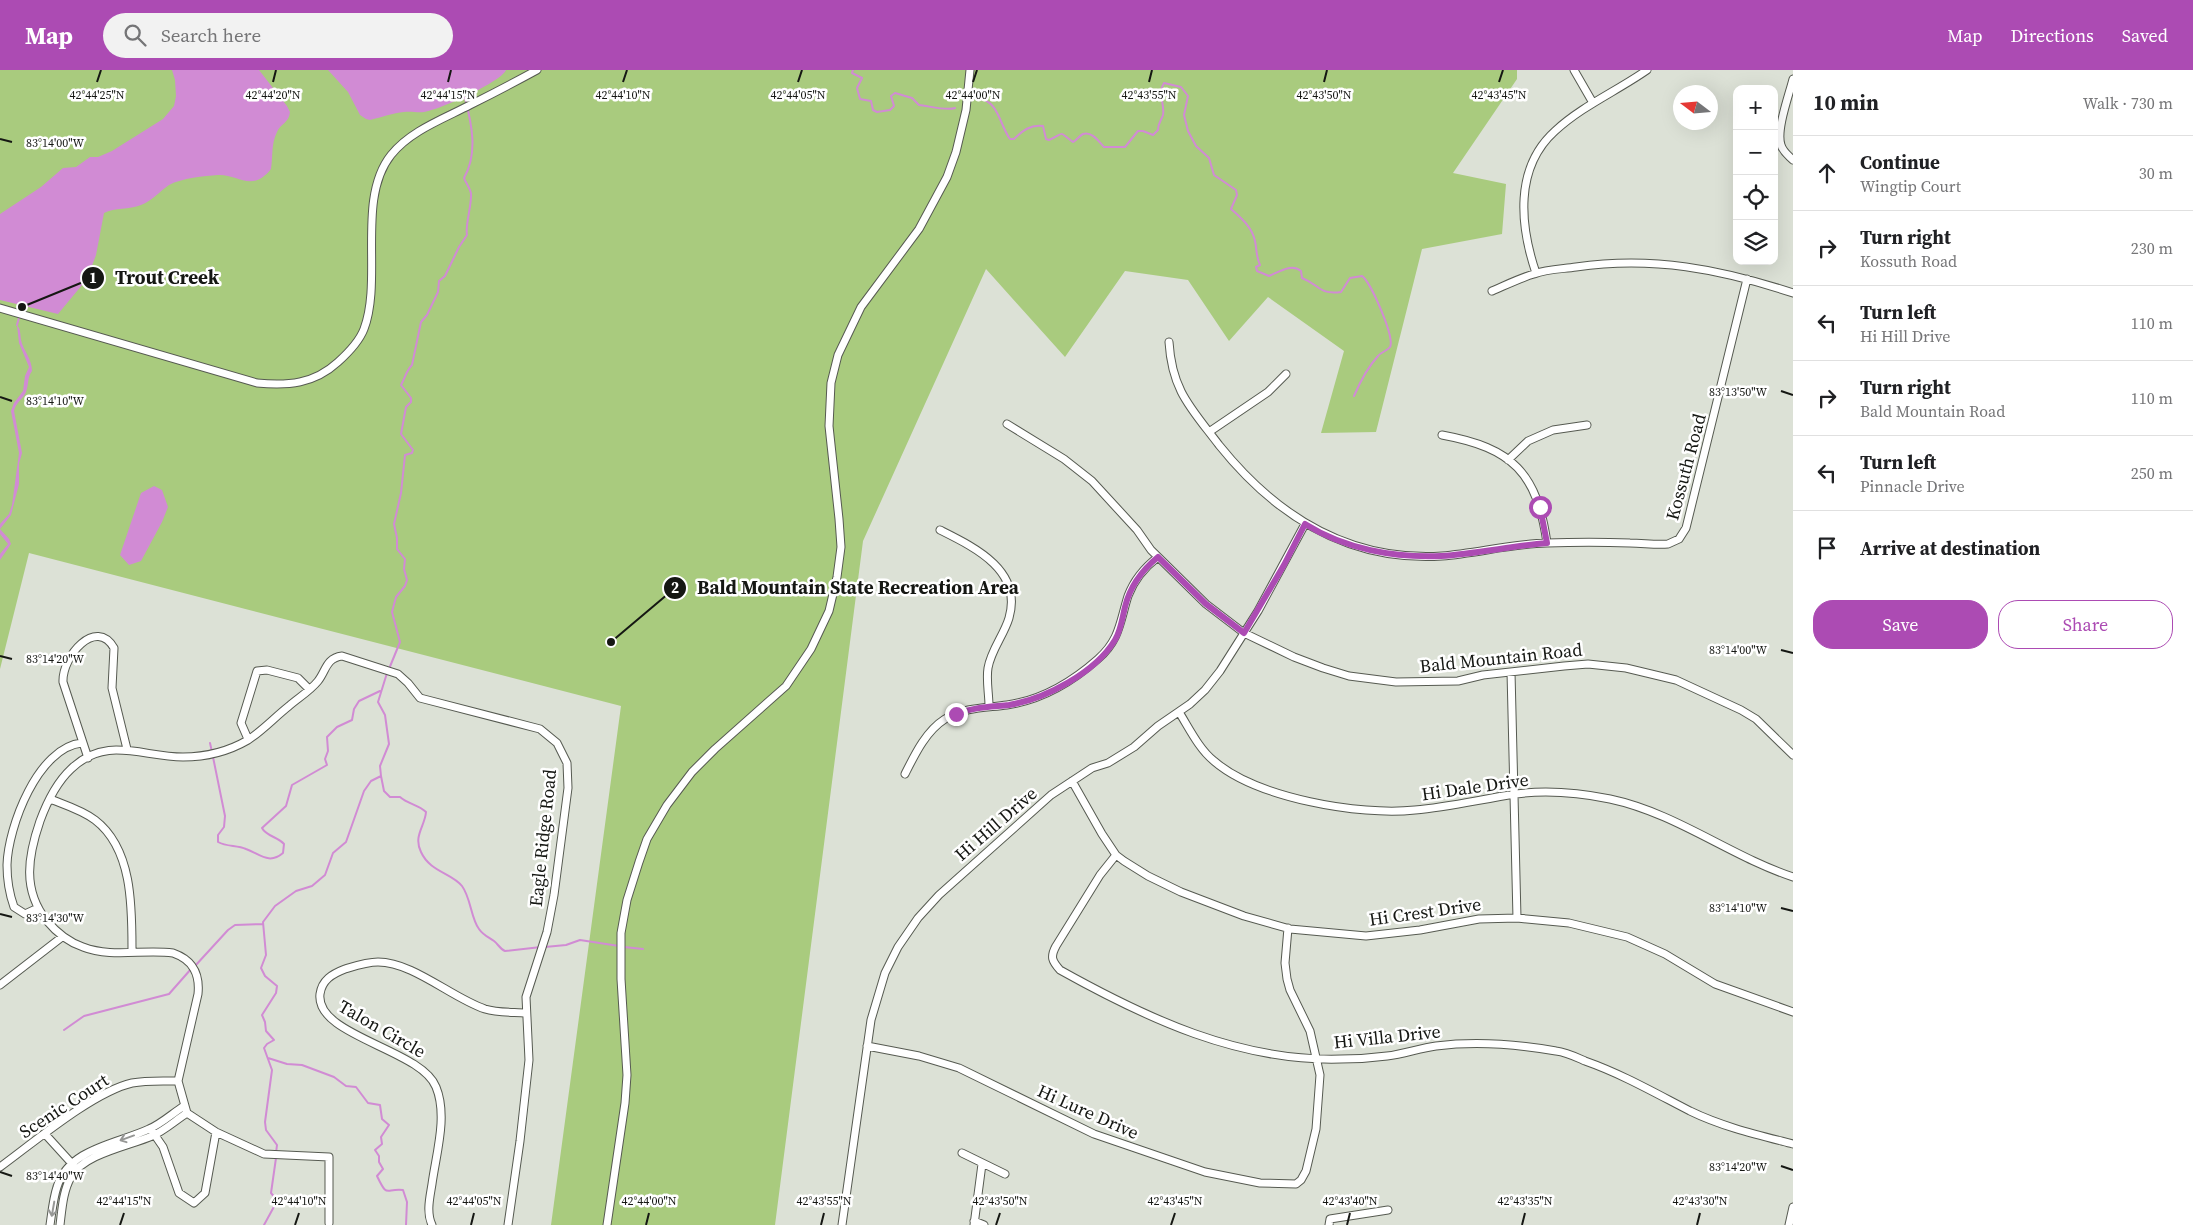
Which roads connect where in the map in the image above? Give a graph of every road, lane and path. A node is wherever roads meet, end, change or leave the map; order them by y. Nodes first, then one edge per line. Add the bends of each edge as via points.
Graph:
1 (537, 70) edge
2 (970, 70) edge
3 (1574, 70) edge
4 (1647, 70) edge
5 (1793, 79) edge
6 (1593, 103) junction
7 (1793, 160) edge
8 (1536, 273) junction
9 (1748, 279) junction
10 (1492, 291) dead end
11 (1793, 293) edge
12 (0, 308) edge
13 (1169, 342) dead end
14 (1286, 374) dead end
15 (1007, 424) dead end
16 (1587, 425) dead end
17 (1209, 432) junction
18 (1442, 436) dead end
19 (1508, 460) junction
20 (1305, 524) junction
21 (940, 530) dead end
22 (1547, 543) junction
23 (1158, 557) junction
24 (1244, 633) junction
25 (1511, 672) junction
26 (309, 689) junction
27 (989, 706) junction
28 (1179, 712) junction
29 (248, 740) junction
30 (82, 743) junction
31 (126, 749) junction
32 (1793, 755) edge
33 (88, 758) junction
34 (905, 774) dead end
35 (1072, 781) junction
36 (1514, 794) junction
37 (50, 799) junction
38 (1116, 855) junction
39 (1793, 877) edge
40 (38, 908) junction
41 (1517, 918) junction
42 (1288, 928) junction
43 (62, 937) junction
44 (132, 952) junction
45 (0, 985) edge
46 (1793, 1012) edge
47 (526, 1013) junction
48 (867, 1046) junction
49 (1317, 1059) junction
50 (178, 1081) junction
51 (186, 1109) junction
52 (152, 1132) junction
53 (216, 1132) junction
54 (45, 1134) junction
55 (1793, 1144) edge
56 (962, 1153) dead end
57 (982, 1164) junction
58 (74, 1166) junction
59 (0, 1167) edge
60 (1005, 1174) dead end
61 (1793, 1207) edge
62 (1388, 1210) dead end
63 (974, 1223) edge
64 (329, 1224) dead end
65 (50, 1225) edge
66 (60, 1225) edge
67 (432, 1225) edge
68 (508, 1225) edge
69 (607, 1225) edge
70 (842, 1225) edge
71 (984, 1225) edge
72 (1329, 1225) edge
73 (1789, 1225) edge

1 - 12 street via 424,128 390,156 380,176 374,200 369,305 364,330 332,368 309,380 285,385 257,383
2 - 69 street via 964,118 947,177 919,229 861,307 838,355 828,426 841,547 829,611 811,649 786,686 692,772 667,805 638,862 621,933 627,1075
3 - 6 street
4 - 6 street
5 - 7 street via 1780,144
6 - 8 street via 1554,131 1539,151 1525,183 1524,230
8 - 9 street via 1632,262 1689,266
8 - 10 street
9 - 11 street
9 - 22 street, Kossuth Road via 1684,534 1668,544 1655,545 1632,542
13 - 17 street, Kossuth Road via 1176,382
14 - 17 street via 1268,392
15 - 23 street, Bald Mountain Road via 1092,480
16 - 19 street via 1553,430 1528,441
17 - 20 street, Kossuth Road via 1263,494
18 - 19 street via 1464,439 1493,450
19 - 22 street via 1533,488
20 - 22 street, Kossuth Road via 1358,548 1416,556 1442,556
20 - 24 street, Hi Hill Drive
21 - 27 street via 983,552 996,564 1008,584 1010,616 990,661
23 - 24 street, Bald Mountain Road via 1206,604
23 - 27 street via 1135,581 1115,640 1099,658 1075,678 1041,696 1008,705
24 - 25 street, Bald Mountain Road via 1323,668 1376,681 1440,682
24 - 28 street, Hi Hill Drive via 1213,679
25 - 32 street, Bald Mountain Road via 1588,664 1660,675 1756,719
25 - 36 street
26 - 29 street, Eagle Ridge Road
26 - 29 street via 298,678 267,670 257,671 241,723
26 - 47 street, Eagle Ridge Road via 330,660 342,656 398,674 420,698 540,729 563,751 569,775 554,895 547,932 528,986
27 - 34 street via 970,709 944,720 918,748
28 - 35 street, Hi Hill Drive via 1108,763 1092,768
28 - 36 street, Hi Dale Drive via 1199,744 1224,769 1252,783 1324,804 1361,810 1414,811
29 - 31 street, Eagle Ridge Road via 222,751 183,757
30 - 31 street via 63,673 70,656 82,642 100,637 111,642 114,648 112,688
30 - 33 street
30 - 40 street via 75,743 59,752 45,765 33,781 18,817 7,864 8,885 14,907 25,914
31 - 33 street, Eagle Ridge Road via 98,753
33 - 37 street, Eagle Ridge Road via 59,782
35 - 38 street, Hi Crest Drive
35 - 48 street, Hi Hill Drive via 1010,831 918,918 885,973 876,998
36 - 39 street, Hi Dale Drive via 1560,793 1610,799 1660,815 1771,870
36 - 41 street
37 - 40 street, Eagle Ridge Road via 36,833 29,862 29,882
37 - 44 street via 94,819 111,836 123,861 128,883
38 - 42 street, Hi Crest Drive via 1181,892 1244,916
38 - 49 street, Hi Villa Drive via 1051,954 1052,961 1060,970 1119,1003 1206,1039 1248,1050
40 - 43 street, Eagle Ridge Road
41 - 42 street, Hi Crest Drive via 1479,919 1366,936
41 - 46 street, Hi Crest Drive via 1570,923 1628,937 1665,954 1715,984
42 - 49 street via 1285,963 1290,990 1310,1031
43 - 44 street, Eagle Ridge Road via 89,950
43 - 45 street
44 - 50 street via 173,953 191,962 196,973 198,994
47 - 67 street, Talon Circle via 487,1009 403,967 388,963 367,963 342,970 323,984 320,996 325,1014 339,1026 419,1068 433,1080 441,1101 441,1119 430,1198
47 - 68 street, Eagle Ridge Road via 529,1060
48 - 49 street, Hi Lure Drive via 912,1054 959,1068 1094,1134 1205,1172 1260,1183 1291,1185 1301,1180 1306,1171 1316,1129 1320,1075
48 - 70 street, Hi Hill Drive
49 - 55 street, Hi Villa Drive via 1387,1056 1436,1046 1493,1042 1559,1051 1615,1072 1722,1125
50 - 51 street
50 - 54 street, Scenic Court via 132,1083 112,1090
51 - 52 street
51 - 53 street
52 - 53 street via 163,1147 179,1193 194,1203 205,1194
52 - 58 street
53 - 64 street via 264,1154 329,1157
54 - 58 street
54 - 59 street, Scenic Court
56 - 57 street
57 - 60 street
57 - 63 street
58 -> 65 street via 64,1172 57,1186
58 - 66 street
61 - 73 street
62 - 72 street via 1330,1219
63 - 71 street

